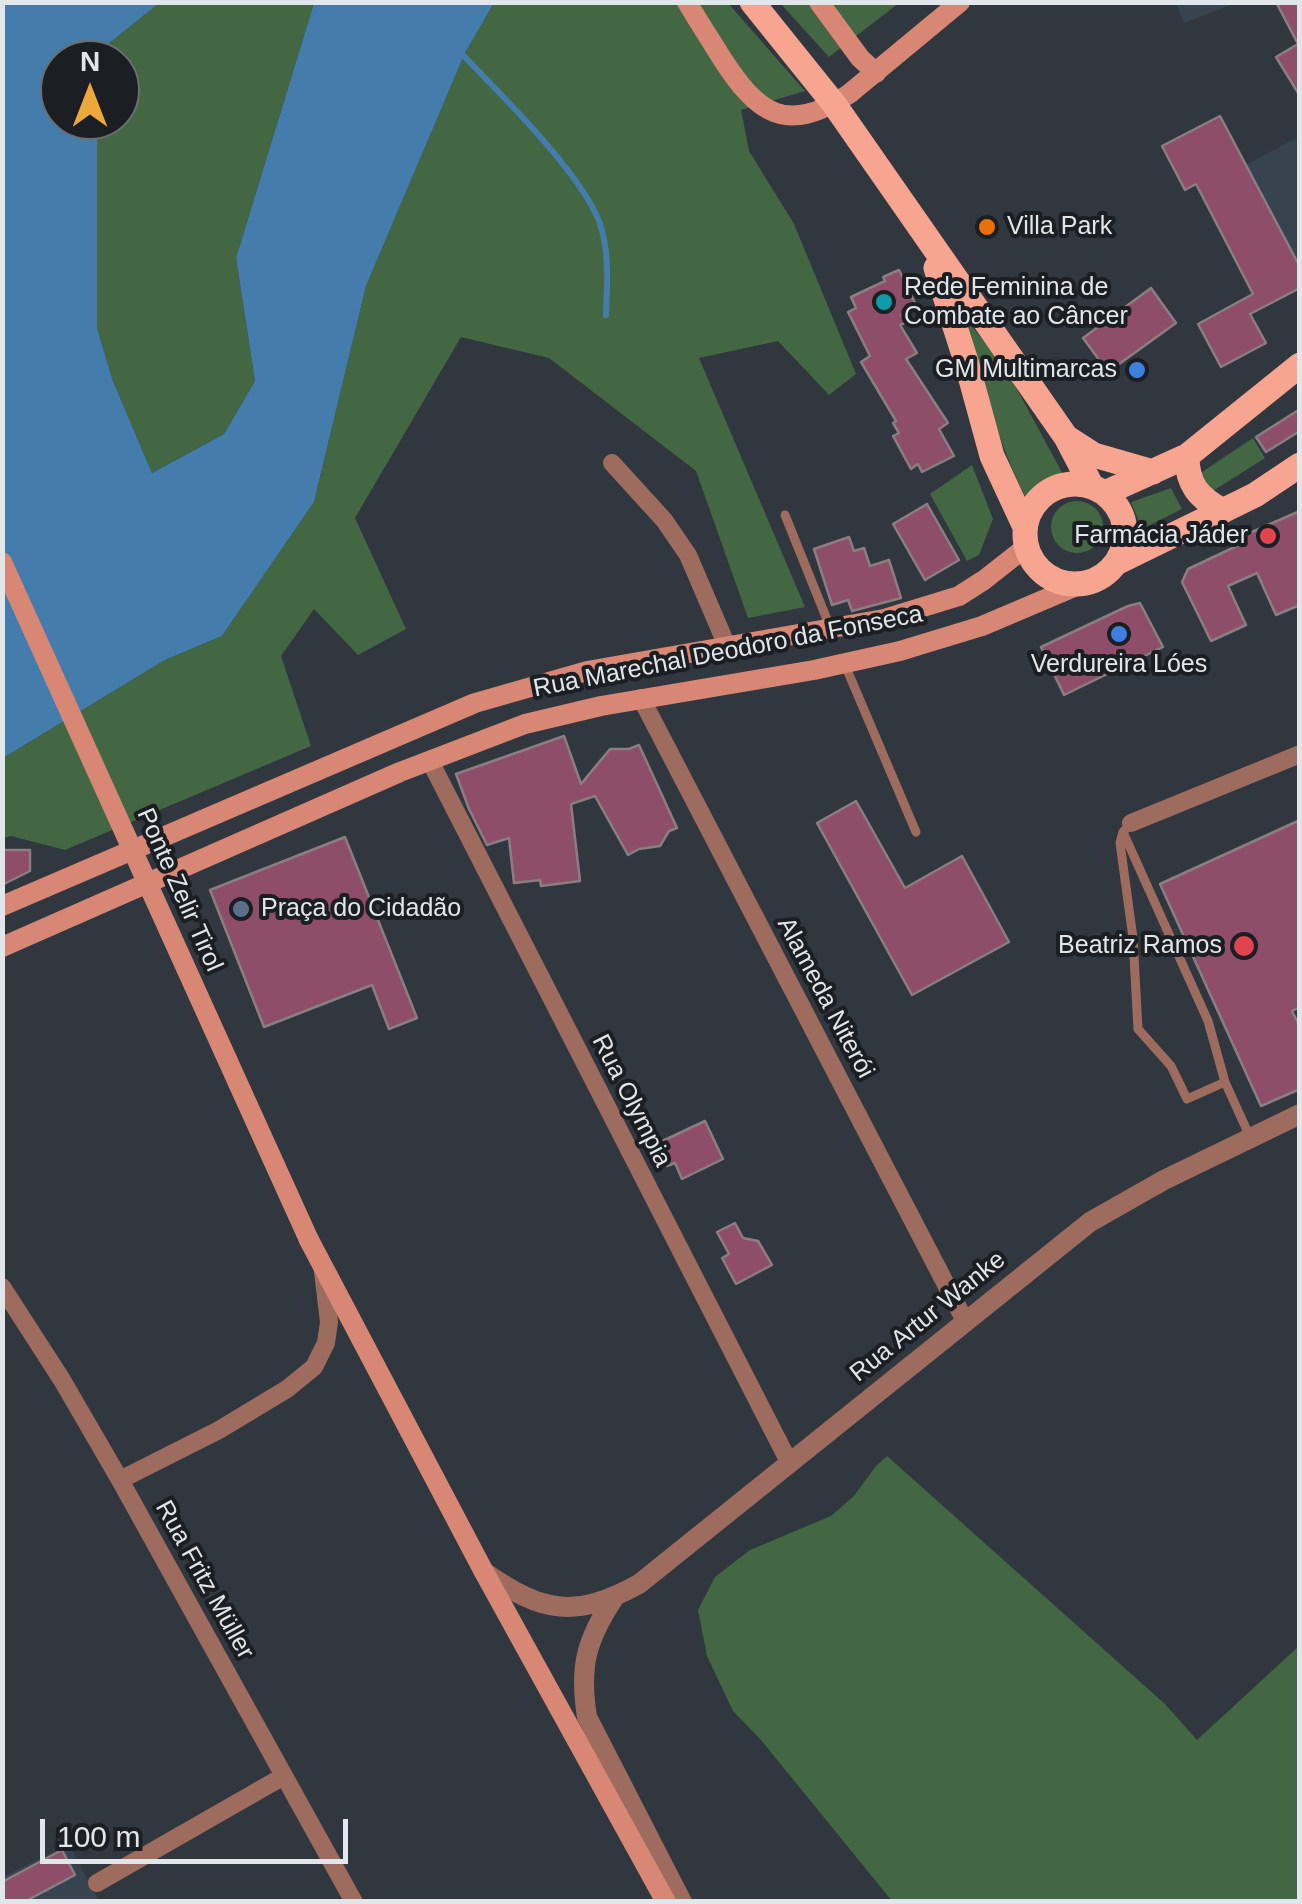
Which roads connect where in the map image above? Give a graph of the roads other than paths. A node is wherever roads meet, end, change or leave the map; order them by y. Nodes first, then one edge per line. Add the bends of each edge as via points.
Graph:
1 (688, 2) edge
2 (752, 2) edge
3 (819, 2) edge
4 (960, 2) edge
5 (876, 73) junction
6 (834, 104) junction
7 (926, 240) junction
8 (1300, 366) edge
9 (1066, 437) junction
10 (1187, 456) junction
11 (612, 463) dead end
12 (1300, 465) edge
13 (1153, 472) junction
14 (1098, 489) junction
15 (1224, 511) junction
16 (785, 516) dead end
17 (1025, 537) junction
18 (2, 562) edge
19 (1116, 563) junction
20 (1081, 584) junction
21 (832, 630) junction
22 (727, 646) junction
23 (844, 664) junction
24 (642, 698) junction
25 (1300, 754) edge
26 (430, 761) junction
27 (1127, 828) junction
28 (916, 832) dead end
29 (150, 882) junction
30 (2, 906) edge
31 (2, 948) edge
32 (1225, 1082) junction
33 (1300, 1114) edge
34 (1250, 1136) junction
35 (308, 1233) junction
36 (323, 1271) junction
37 (2, 1287) edge
38 (965, 1320) junction
39 (788, 1462) junction
40 (120, 1480) junction
41 (484, 1572) junction
42 (614, 1598) junction
43 (284, 1776) junction
44 (97, 1883) dead end
45 (354, 1902) edge
46 (666, 1902) edge
47 (682, 1902) edge

1 - 6 main road via 744,92 764,110 788,116
2 - 6 main road
3 - 5 main road
4 - 5 main road
5 - 6 main road
6 - 7 main road
7 - 9 main road
7 - 17 main road via 992,456
8 - 10 main road
9 - 13 main road via 1094,454
9 - 14 main road
10 - 13 main road
10 - 15 main road via 1187,476 1202,500
11 - 22 street via 688,555
12 - 15 main road
13 - 14 main road
14 - 17 main road via 1068,484 1048,491 1032,506
14 - 19 main road via 1116,504 1126,534
15 - 19 main road
16 - 21 lane
17 - 20 main road via 1046,576
17 - 21 main road, Rua Marechal Deodoro da Fonseca via 959,596
18 - 35 main road, Ponte Zelir Tirol, bridge
19 - 20 main road
20 - 23 main road, Rua Marechal Deodoro da Fonseca via 982,626
21 - 22 main road, Rua Marechal Deodoro da Fonseca
21 - 23 main road
22 - 30 main road, Rua Marechal Deodoro da Fonseca via 557,677 474,702
23 - 24 main road, Rua Marechal Deodoro da Fonseca
23 - 28 lane
24 - 26 main road, Rua Marechal Deodoro da Fonseca via 557,715
24 - 38 street, Alameda Niterói
25 - 27 street
26 - 29 main road, Rua Marechal Deodoro da Fonseca
26 - 39 street, Rua Olympia
27 - 32 lane via 1208,1021
27 - 32 lane via 1120,844 1138,1029 1171,1066 1187,1099
29 - 31 main road, Rua Marechal Deodoro da Fonseca
29 - 35 street
32 - 34 lane
33 - 34 street, Rua Artur Wanke
34 - 38 street, Rua Artur Wanke via 1090,1222
35 - 36 main road, Ponte Zelir Tirol
36 - 40 street via 329,1322 314,1368 220,1430
36 - 41 main road, Ponte Zelir Tirol
37 - 40 street, Rua Fritz Müller
38 - 39 street, Rua Artur Wanke
39 - 42 street, Rua Artur Wanke via 698,1540
40 - 43 street, Rua Fritz Müller
41 - 42 street, Rua Artur Wanke via 543,1604 572,1608
41 - 46 main road, Ponte Zelir Tirol
42 - 47 street, Rua Artur Wanke via 586,1651 587,1717
43 - 44 street
43 - 45 street, Rua Fritz Müller

